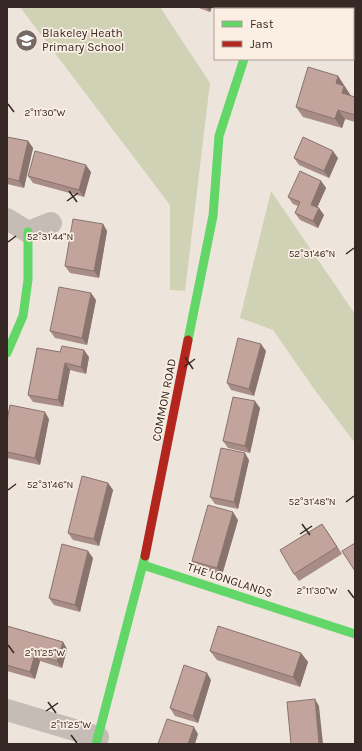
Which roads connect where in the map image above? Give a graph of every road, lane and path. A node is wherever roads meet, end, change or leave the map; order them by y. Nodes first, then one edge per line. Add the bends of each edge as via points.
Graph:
1 (244, 60) edge
2 (7, 219) edge
3 (51, 223) dead end
4 (28, 232) junction
5 (7, 353) edge
6 (143, 565) junction
7 (355, 634) edge
8 (7, 710) edge
9 (97, 741) edge

1 - 6 street, COMMON ROAD via 219,136 213,216
2 - 4 street
3 - 4 street
4 - 5 street via 28,280 23,316
6 - 7 street, THE LONGLANDS
6 - 9 street, COMMON ROAD
8 - 9 street

